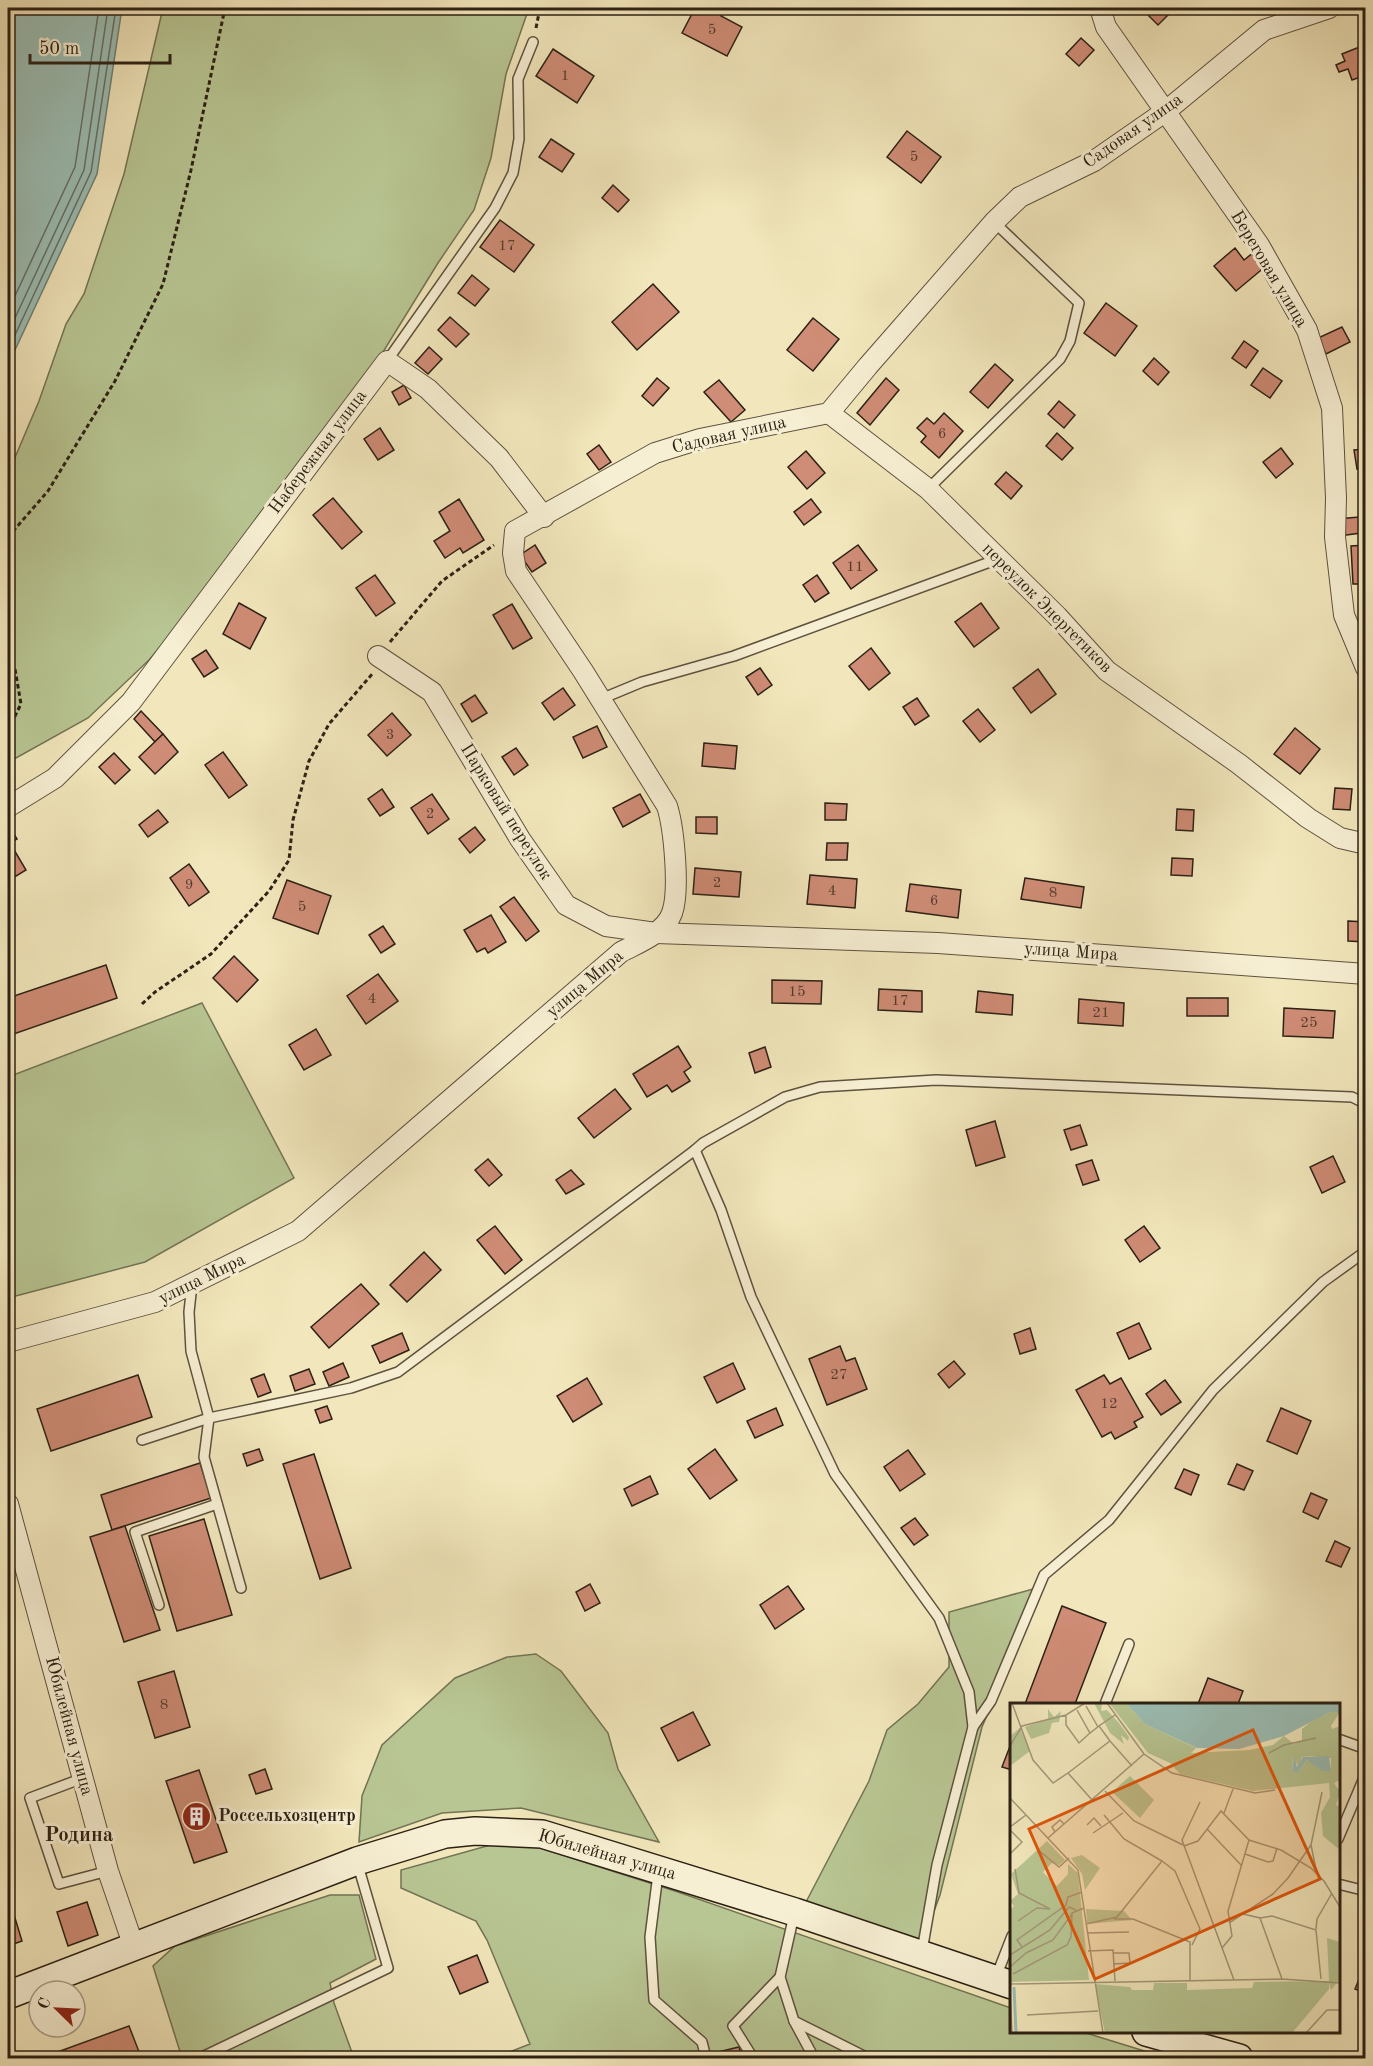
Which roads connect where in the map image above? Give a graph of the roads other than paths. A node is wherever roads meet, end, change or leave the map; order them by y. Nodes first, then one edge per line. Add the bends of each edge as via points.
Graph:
1 (1100, 8) edge
2 (1329, 8) edge
3 (533, 42) road end
4 (1166, 111) junction
5 (994, 222) junction
6 (387, 361) junction
7 (830, 413) junction
8 (928, 489) junction
9 (544, 517) junction
10 (998, 559) junction
11 (378, 656) road end
12 (1365, 668) edge
13 (601, 699) junction
14 (8, 807) edge
15 (1365, 844) edge
16 (656, 933) junction
17 (1365, 974) edge
18 (1365, 1104) edge
19 (695, 1150) junction
20 (1365, 1251) edge
21 (192, 1284) junction
22 (8, 1342) edge
23 (209, 1418) junction
24 (142, 1440) dead end
25 (8, 1504) edge
26 (217, 1504) junction
27 (241, 1588) dead end
28 (159, 1605) dead end
29 (1129, 1644) dead end
30 (1104, 1703) edge
31 (973, 1727) junction
32 (1340, 1740) edge
33 (1365, 1749) edge
34 (1365, 1773) edge
35 (83, 1778) junction
36 (1340, 1834) edge
37 (357, 1861) junction
38 (659, 1869) junction
39 (108, 1871) junction
40 (1340, 1885) edge
41 (1365, 1891) edge
42 (795, 1912) junction
43 (1010, 1942) edge
44 (134, 1947) junction
45 (922, 1954) junction
46 (780, 1977) junction
47 (1003, 1982) edge
48 (8, 1995) edge
49 (794, 2021) junction
50 (1153, 2033) edge
51 (200, 2058) edge
52 (706, 2058) edge
53 (753, 2058) edge
54 (814, 2058) edge
55 (867, 2058) edge
56 (1239, 2058) edge

1 - 4 street, Береговая улица via 1106,27
2 - 4 street, Садовая улица via 1264,30
3 - 6 lane, Набережная улица via 518,80 519,139 513,173 495,208
4 - 5 street, Садовая улица via 1094,161 1020,197
4 - 12 street, Береговая улица via 1259,245 1307,330 1332,408 1335,537 1344,615
5 - 7 street, Садовая улица
5 - 8 lane via 1079,303 1070,341 1060,359
6 - 9 street via 428,389 499,458
6 - 14 street, Набережная улица via 131,702 55,778
7 - 8 street, переулок Энергетиков
7 - 9 street, Садовая улица via 670,447
8 - 10 street, переулок Энергетиков
9 - 13 street, Садовая улица via 515,531 516,571
10 - 13 lane via 734,656 642,682
10 - 15 street, переулок Энергетиков via 1107,671 1308,818 1340,838
11 - 16 street, Парковый переулок via 432,692 520,839 566,905 606,926
13 - 16 street via 656,784 674,828 672,914
16 - 17 street, улица Мира via 938,943
16 - 21 street, улица Мира via 621,952 298,1231
18 - 19 lane via 1352,1096 936,1080 820,1087 785,1097
19 - 23 lane via 398,1372 351,1388
19 - 31 lane via 751,1297 835,1474 939,1618 969,1692
20 - 31 lane via 1323,1282 1213,1390 1109,1520 1044,1575 991,1701
21 - 22 street, улица Мира via 155,1302
21 - 23 lane via 191,1351
23 - 24 lane
23 - 26 lane via 204,1457
25 - 35 street, Юбилейная улица
26 - 27 lane
26 - 28 lane via 135,1532
29 - 30 lane
31 - 45 lane via 937,1865
32 - 33 lane
34 - 36 lane
35 - 39 street, Юбилейная улица
35 - 39 lane via 30,1798 59,1884
37 - 38 street, Юбилейная улица via 445,1834 475,1831 542,1834
37 - 44 street, Юбилейная улица
37 - 51 lane via 388,1968
38 - 42 street, Юбилейная улица
38 - 52 lane via 650,1937 654,2000 702,2042
39 - 44 street, Юбилейная улица
40 - 41 lane
42 - 45 street, Юбилейная улица
42 - 46 lane
43 - 47 lane
44 - 48 street, Юбилейная улица
45 - 47 street, Юбилейная улица
46 - 49 lane
46 - 53 lane via 733,2026
49 - 54 lane
49 - 55 lane
50 - 56 street

